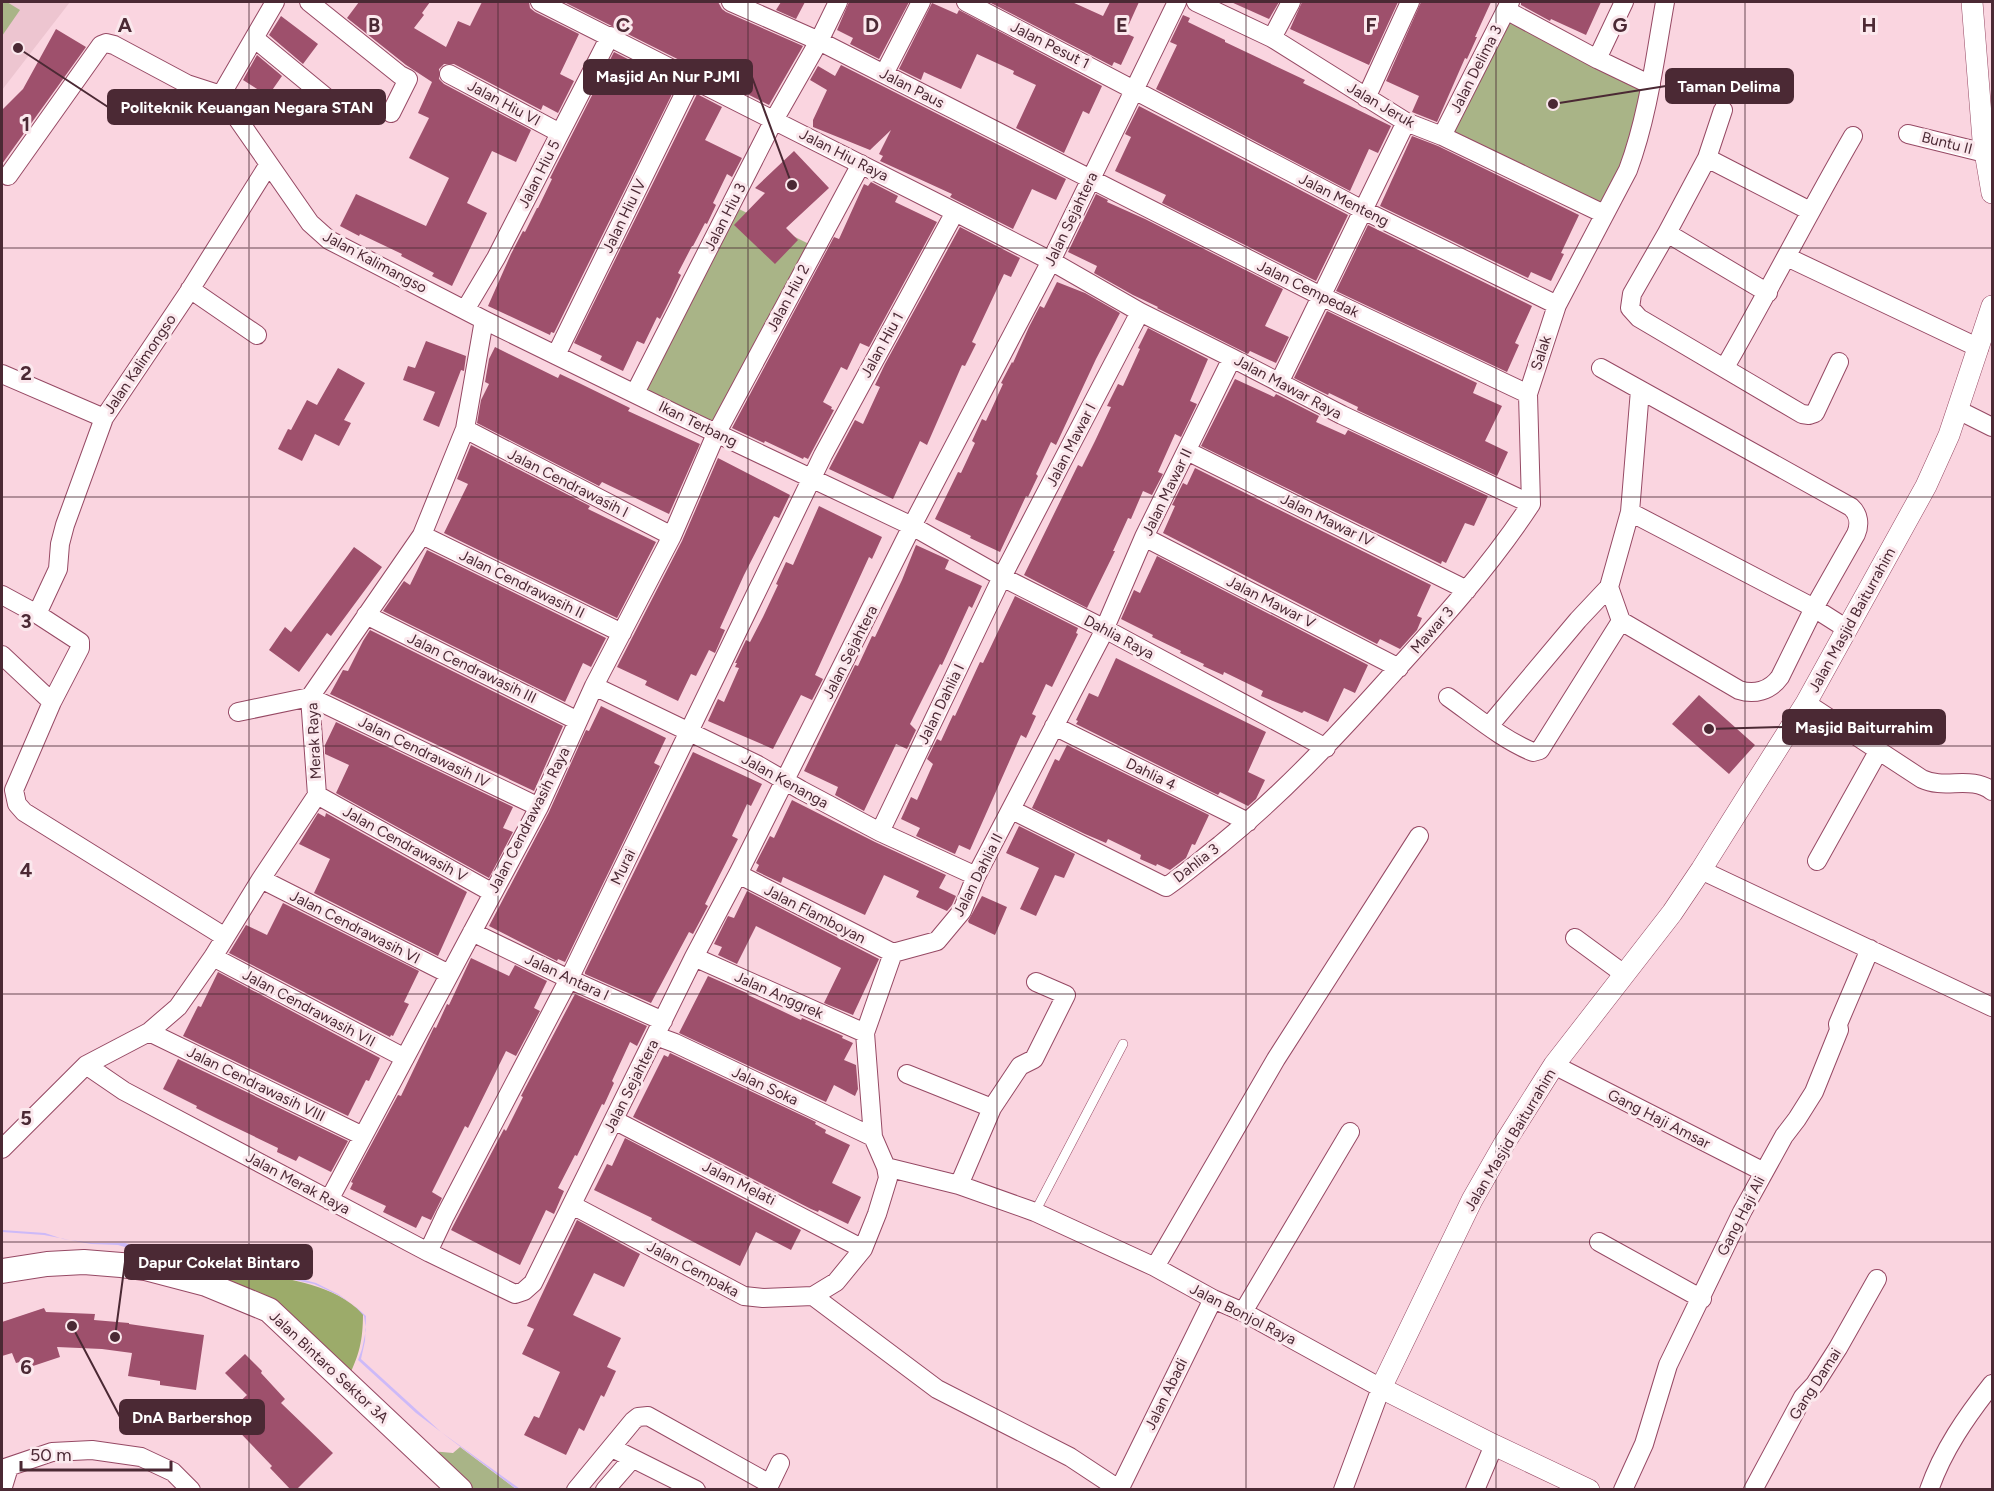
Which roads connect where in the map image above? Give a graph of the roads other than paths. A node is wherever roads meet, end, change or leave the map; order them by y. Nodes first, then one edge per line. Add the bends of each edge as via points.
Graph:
1 (275, 2) edge
2 (309, 2) edge
3 (540, 2) edge
4 (731, 2) edge
5 (838, 2) edge
6 (921, 2) edge
7 (966, 2) edge
8 (1178, 2) edge
9 (1196, 2) edge
10 (1291, 2) edge
11 (1410, 2) edge
12 (1624, 2) edge
13 (1665, 2) edge
14 (1972, 2) edge
15 (1508, 6) edge
16 (610, 36) junction
17 (254, 38) junction
18 (1272, 38) junction
19 (819, 41) junction
20 (1597, 59) junction
21 (449, 74) dead end
22 (884, 74) junction
23 (692, 78) junction
24 (1650, 85) junction
25 (1134, 90) junction
26 (221, 95) junction
27 (1366, 98) junction
28 (1723, 110) dead end
29 (345, 113) dead end
30 (391, 113) dead end
31 (774, 120) junction
32 (1406, 122) junction
33 (560, 133) junction
34 (1908, 134) dead end
35 (1443, 136) junction
36 (1853, 136) dead end
37 (1987, 145) edge
38 (1707, 158) junction
39 (269, 164) junction
40 (861, 164) junction
41 (8, 176) dead end
42 (1090, 180) junction
43 (1992, 193) edge
44 (1363, 210) junction
45 (1810, 211) junction
46 (955, 212) junction
47 (1605, 213) junction
48 (1667, 233) junction
49 (1787, 256) junction
50 (1051, 261) junction
51 (190, 289) junction
52 (1768, 293) junction
53 (1321, 296) junction
54 (1557, 305) junction
55 (1992, 306) edge
56 (465, 310) junction
57 (1140, 312) junction
58 (484, 320) junction
59 (257, 335) dead end
60 (1979, 348) junction
61 (556, 355) junction
62 (1232, 358) junction
63 (1839, 362) dead end
64 (1725, 367) junction
65 (1601, 368) dead end
66 (2, 374) edge
67 (1279, 383) junction
68 (1640, 390) junction
69 (634, 393) junction
70 (1528, 394) junction
71 (1958, 410) junction
72 (104, 418) junction
73 (1992, 427) edge
74 (465, 429) junction
75 (716, 434) junction
76 (1187, 451) junction
77 (812, 479) junction
78 (1530, 504) junction
79 (1630, 512) junction
80 (912, 526) junction
81 (422, 535) junction
82 (672, 536) junction
83 (1144, 537) junction
84 (1002, 577) junction
85 (1609, 587) junction
86 (1467, 590) junction
87 (2, 596) edge
88 (1814, 608) junction
89 (37, 614) junction
90 (366, 615) junction
91 (1621, 621) junction
92 (1103, 628) junction
93 (1846, 629) junction
94 (622, 633) junction
95 (2, 655) edge
96 (1399, 668) junction
97 (594, 686) junction
98 (310, 697) junction
99 (1449, 697) dead end
100 (52, 702) junction
101 (1806, 703) junction
102 (238, 712) dead end
103 (578, 721) junction
104 (1054, 726) junction
105 (1489, 726) junction
106 (688, 732) junction
107 (1326, 748) junction
108 (1879, 750) junction
109 (785, 780) junction
110 (1992, 791) edge
111 (317, 795) junction
112 (539, 807) junction
113 (1012, 810) junction
114 (1248, 822) junction
115 (880, 832) junction
116 (1419, 836) dead end
117 (1817, 861) dead end
118 (1701, 870) junction
119 (738, 874) junction
120 (976, 876) junction
121 (261, 879) junction
122 (493, 893) junction
123 (472, 932) junction
124 (225, 937) junction
125 (1575, 938) dead end
126 (1870, 949) junction
127 (893, 953) junction
128 (213, 957) junction
129 (694, 957) junction
130 (449, 974) junction
131 (1624, 974) junction
132 (569, 979) junction
133 (1036, 982) dead end
134 (1992, 1007) edge
135 (659, 1029) junction
136 (149, 1032) junction
137 (865, 1033) junction
138 (1123, 1044) dead end
139 (405, 1058) junction
140 (86, 1065) junction
141 (1554, 1065) junction
142 (907, 1074) dead end
143 (992, 1108) junction
144 (614, 1120) junction
145 (1350, 1132) dead end
146 (363, 1136) junction
147 (873, 1137) junction
148 (2, 1149) edge
149 (886, 1167) junction
150 (1764, 1172) junction
151 (959, 1185) junction
152 (329, 1200) junction
153 (572, 1205) junction
154 (1035, 1212) junction
155 (1599, 1242) dead end
156 (863, 1249) junction
157 (428, 1252) junction
158 (1155, 1267) junction
159 (2, 1271) edge
160 (1878, 1279) dead end
161 (515, 1294) joint
162 (813, 1296) junction
163 (1213, 1299) junction
164 (1702, 1299) junction
165 (1243, 1312) junction
166 (1992, 1384) edge
167 (1381, 1388) junction
168 (1494, 1445) junction
169 (612, 1448) junction
170 (632, 1459) junction
171 (780, 1463) dead end
172 (5, 1468) edge
173 (768, 1487) edge
174 (577, 1488) edge
175 (1119, 1489) edge
176 (2, 1490) edge
177 (191, 1490) edge
178 (460, 1490) edge
179 (606, 1490) edge
180 (696, 1490) edge
181 (1343, 1490) edge
182 (1475, 1490) edge
183 (1589, 1490) edge
184 (1623, 1490) edge
185 (1754, 1490) edge
186 (1929, 1490) edge

1 - 17 street
2 - 30 street via 408,79
3 - 16 street, Jalan Hiu Raya
4 - 19 street, Jalan Paus
5 - 19 street, Jalan Hiu 3
6 - 22 street
7 - 25 street, Jalan Pesut 1
8 - 25 street, Jalan Sejahtera
9 - 18 street, Jalan Jeruk
10 - 18 street
11 - 27 street
12 - 20 street
13 - 24 street, Salak
14 - 37 street
15 - 20 street
15 - 35 street, Jalan Delima 3
16 - 23 street, Jalan Hiu Raya
16 - 33 street, Jalan Hiu 5
17 - 26 street
17 - 29 street
18 - 27 street, Jalan Jeruk
19 - 22 street, Jalan Paus
19 - 31 street, Jalan Hiu 3
20 - 24 street
21 - 33 street, Jalan Hiu VI
22 - 42 street, Jalan Paus
23 - 31 street, Jalan Hiu Raya
23 - 61 street, Jalan Hiu IV
24 - 47 street, Salak via 1628,170
25 - 42 street, Jalan Sejahtera
25 - 44 street, Jalan Menteng
26 - 39 street, Jalan Kalimangso
26 - 41 street via 187,84 106,43
27 - 32 street, Jalan Jeruk
28 - 38 street
31 - 40 street, Jalan Hiu Raya
31 - 69 street, Jalan Hiu 3
32 - 35 street, Jalan Jeruk
32 - 44 street
33 - 56 street, Jalan Hiu 5
34 - 37 street, Buntu II
35 - 47 street, Jalan Jeruk
36 - 45 street
37 - 43 street
38 - 45 street
38 - 48 street
39 - 51 street, Jalan Kalimongso
39 - 56 street, Jalan Kalimangso via 310,223 328,240
40 - 46 street, Jalan Hiu Raya
40 - 75 street, Jalan Hiu 2
42 - 50 street, Jalan Sejahtera
42 - 53 street, Jalan Cempedak
44 - 53 street
44 - 54 street, Jalan Menteng
45 - 49 street
46 - 50 street, Jalan Hiu Raya
46 - 77 street, Jalan Hiu 1
47 - 54 street, Salak
48 - 52 street
48 - 64 street via 1632,294 1630,308 1639,318
49 - 52 street
49 - 60 street
50 - 57 street, Jalan Mawar Raya
50 - 80 street, Jalan Sejahtera
51 - 59 street
51 - 72 street, Jalan Kalimongso
52 - 64 street
53 - 67 street
53 - 70 street, Jalan Cempedak
54 - 70 street, Salak
55 - 60 street, Jalan Masjid Baiturrahim
56 - 58 street, Jalan Kalimangso
57 - 62 street, Jalan Mawar Raya
57 - 84 street, Jalan Mawar I
58 - 61 street, Ikan Terbang
58 - 74 street, Merak Raya
60 - 71 street, Jalan Masjid Baiturrahim
61 - 69 street, Ikan Terbang
62 - 67 street, Jalan Mawar Raya
62 - 76 street, Jalan Mawar II
63 - 64 street via 1815,413 1809,415 1792,410
65 - 68 street
66 - 72 street
67 - 78 street, Jalan Mawar Raya
68 - 79 street
68 - 88 street via 1854,509 1858,530
69 - 75 street, Ikan Terbang
70 - 78 street, Salak
71 - 73 street
71 - 93 street, Jalan Masjid Baiturrahim via 1926,486
72 - 89 street, Jalan Kalimongso via 65,525 58,568
74 - 81 street, Merak Raya
74 - 82 street, Jalan Cendrawasih I
75 - 77 street, Ikan Terbang
75 - 82 street, Jalan Cendrawasih Raya
76 - 83 street, Jalan Mawar II
76 - 86 street, Jalan Mawar IV
77 - 80 street, Ikan Terbang
77 - 106 street, Murai
78 - 86 street, Mawar 3
79 - 85 street
79 - 88 street
80 - 84 street, Dahlia Raya
80 - 109 street, Jalan Sejahtera
81 - 90 street, Merak Raya
81 - 94 street, Jalan Cendrawasih II
82 - 94 street, Jalan Cendrawasih Raya
83 - 92 street, Jalan Mawar II
83 - 96 street, Jalan Mawar V
84 - 92 street, Dahlia Raya
84 - 115 street, Jalan Dahlia I
85 - 91 street
85 - 105 street
86 - 96 street, Mawar 3
87 - 89 street
88 - 91 street via 1776,682 1750,693 1738,690
88 - 93 street
89 - 100 street via 80,642
90 - 98 street, Merak Raya
90 - 103 street, Jalan Cendrawasih III
91 - 105 street via 1540,750 1526,749
92 - 104 street, Jalan Dahlia II
92 - 107 street, Dahlia Raya
93 - 101 street, Jalan Masjid Baiturrahim
94 - 97 street, Jalan Cendrawasih Raya
95 - 100 street
96 - 107 street, Mawar 3
97 - 103 street, Jalan Cendrawasih Raya
97 - 106 street, Jalan Kenanga
98 - 102 street
98 - 111 street, Merak Raya
98 - 112 street, Jalan Cendrawasih IV
99 - 105 street
100 - 124 street via 14,790 17,804
101 - 108 street
101 - 118 street, Jalan Masjid Baiturrahim
103 - 112 street, Jalan Cendrawasih Raya
104 - 113 street, Jalan Dahlia II
104 - 114 street, Dahlia 4
106 - 109 street, Jalan Kenanga
106 - 132 street, Murai
107 - 114 street, Dahlia 3
108 - 110 street via 1927,781 1974,783
108 - 117 street
109 - 115 street, Jalan Kenanga
109 - 119 street, Jalan Sejahtera
111 - 121 street, Merak Raya
111 - 122 street, Jalan Cendrawasih V
112 - 122 street, Jalan Cendrawasih Raya
113 - 114 street, Dahlia 3 via 1166,887
113 - 120 street, Jalan Dahlia II
115 - 120 street, Jalan Kenanga
116 - 158 street via 1276,1059
118 - 126 street
118 - 131 street, Jalan Masjid Baiturrahim
119 - 127 street, Jalan Flamboyan
119 - 129 street, Jalan Sejahtera
120 - 127 street, Jalan Dahlia II via 962,911 937,941
121 - 124 street, Merak Raya
121 - 130 street, Jalan Cendrawasih VI
122 - 123 street, Jalan Cendrawasih Raya
123 - 130 street, Jalan Cendrawasih Raya
123 - 132 street, Jalan Antara I
124 - 128 street, Merak Raya
125 - 131 street
126 - 134 street
126 - 150 street, Gang Haji Ali via 1814,1092
127 - 137 street
128 - 136 street, Merak Raya via 178,1007
128 - 139 street, Jalan Cendrawasih VII
129 - 135 street, Jalan Sejahtera
129 - 137 street, Jalan Anggrek
130 - 139 street, Jalan Cendrawasih Raya
131 - 141 street, Jalan Masjid Baiturrahim
132 - 135 street, Jalan Antara I
132 - 157 street, Murai
133 - 143 street via 1066,995 1034,1059 1020,1066
135 - 144 street, Jalan Sejahtera
135 - 147 street, Jalan Soka via 675,1043
136 - 140 street, Merak Raya
136 - 146 street, Jalan Cendrawasih VIII
137 - 147 street
138 - 154 lane
139 - 146 street, Jalan Cendrawasih Raya
140 - 148 street, Merak Raya
140 - 152 street, Jalan Merak Raya via 124,1091
141 - 150 street, Gang Haji Amsar
141 - 167 street, Jalan Masjid Baiturrahim via 1472,1200
142 - 143 street
143 - 151 street
144 - 153 street, Jalan Sejahtera
144 - 156 street, Jalan Melati
145 - 165 street
146 - 152 street, Jalan Cendrawasih Raya
147 - 149 street
149 - 151 street, Jalan Bonjol Raya
149 - 156 street, Jalan Cempaka via 888,1178
150 - 164 street, Gang Haji Ali
151 - 154 street, Jalan Bonjol Raya
152 - 157 street, Jalan Merak Raya
153 - 161 street, Jalan Sejahtera via 533,1282
153 - 162 street, Jalan Cempaka via 744,1296
154 - 158 street, Jalan Bonjol Raya
155 - 164 street
156 - 162 street, Jalan Cempaka via 836,1282
157 - 161 street, Jalan Merak Raya
158 - 163 street, Jalan Bonjol Raya
159 - 178 main road, Jalan Bintaro Sektor 3A via 47,1264 121,1264 206,1284 269,1310
160 - 185 street, Gang Damai via 1833,1357 1803,1397
162 - 175 street via 937,1389 1070,1457
163 - 165 street, Jalan Bonjol Raya
163 - 175 street, Jalan Abadi
164 - 184 street, Gang Haji Ali via 1668,1365 1644,1444
165 - 167 street, Jalan Bonjol Raya
166 - 186 street via 1956,1432
167 - 168 street, Jalan Bonjol Raya
167 - 181 street
168 - 182 street
168 - 183 street, Jalan Bonjol Raya
169 - 170 street
169 - 173 street via 633,1421 648,1416
169 - 174 street
170 - 179 street
170 - 180 street
171 - 173 street
172 - 176 street
172 - 177 street via 52,1452 120,1453 141,1457 173,1472

